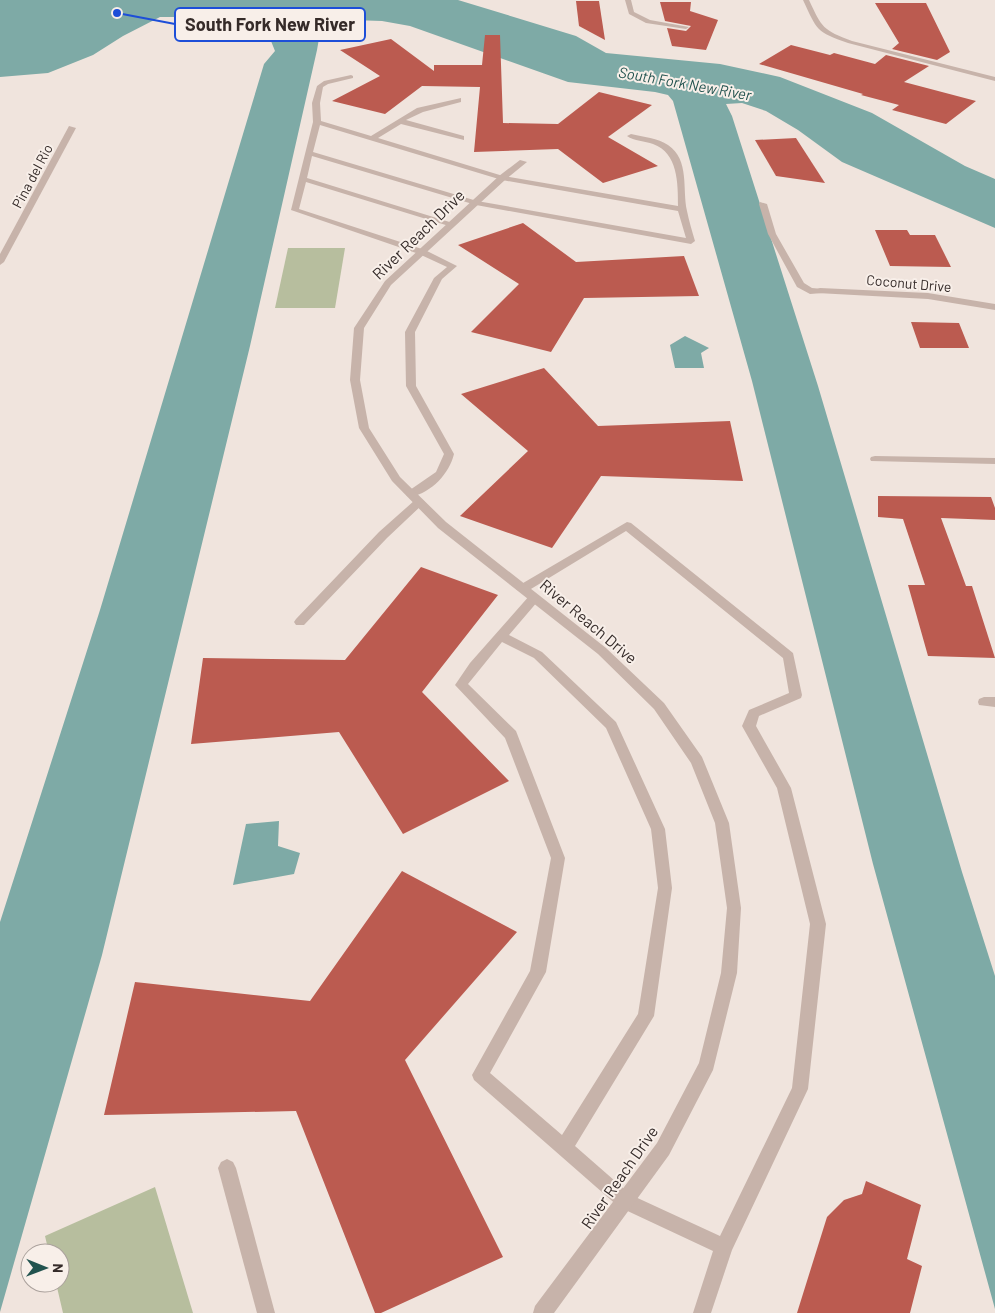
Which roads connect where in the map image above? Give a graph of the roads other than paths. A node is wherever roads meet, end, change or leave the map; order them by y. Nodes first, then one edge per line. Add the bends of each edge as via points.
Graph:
1 (628, 0) edge
2 (806, 0) edge
3 (686, 28) dead end
4 (351, 77) dead end
5 (995, 79) edge
6 (458, 100) dead end
7 (400, 121) junction
8 (316, 122) junction
9 (72, 128) dead end
10 (631, 136) dead end
11 (461, 138) dead end
12 (371, 139) junction
13 (309, 153) junction
14 (523, 162) dead end
15 (502, 178) junction
16 (303, 179) junction
17 (476, 203) junction
18 (763, 204) dead end
19 (682, 209) junction
20 (452, 224) junction
21 (422, 252) junction
22 (0, 262) edge
23 (995, 307) edge
24 (875, 459) dead end
25 (995, 461) edge
26 (415, 498) junction
27 (522, 588) junction
28 (534, 598) junction
29 (300, 622) dead end
30 (501, 636) junction
31 (564, 1147) junction
32 (227, 1168) dead end
33 (625, 1201) junction
34 (724, 1247) junction
35 (266, 1313) edge
36 (542, 1313) edge
37 (702, 1313) edge

1 - 3 street via 631,13 640,20
2 - 5 street via 818,26 831,35
4 - 8 street via 320,86
6 - 7 street via 420,110
7 - 11 street
7 - 12 street
8 - 12 street
8 - 13 street
9 - 22 street, Pina del Rio
10 - 19 street via 669,149 682,183
12 - 15 street
13 - 16 street
13 - 17 street
14 - 15 street, River Reach Drive
15 - 17 street, River Reach Drive
15 - 19 street
16 - 20 street
16 - 21 street via 295,210
17 - 19 street via 691,241
17 - 20 street, River Reach Drive
18 - 23 street, Coconut Drive via 772,234 800,285 810,291 928,296
20 - 21 street, River Reach Drive
21 - 26 street, River Reach Drive via 388,283 359,328 355,380 364,428 396,479
21 - 26 street via 453,266 438,278 410,332 411,386 449,454 446,468
24 - 25 street
26 - 27 street, River Reach Drive via 442,525
26 - 29 street
27 - 28 street, River Reach Drive
27 - 34 street via 628,526 789,656 796,695 754,713 749,726 784,788 818,924 816,944 800,1089
28 - 30 street
28 - 33 street, River Reach Drive via 602,651 658,706 697,761 722,823 734,908 729,973 707,1065 663,1149
30 - 31 street via 538,655 611,725 658,829 665,888 646,1016
30 - 31 street via 461,685 511,735 558,858 538,972 480,1075
31 - 33 street
32 - 35 street
33 - 34 street
33 - 36 street, River Reach Drive
34 - 37 street

